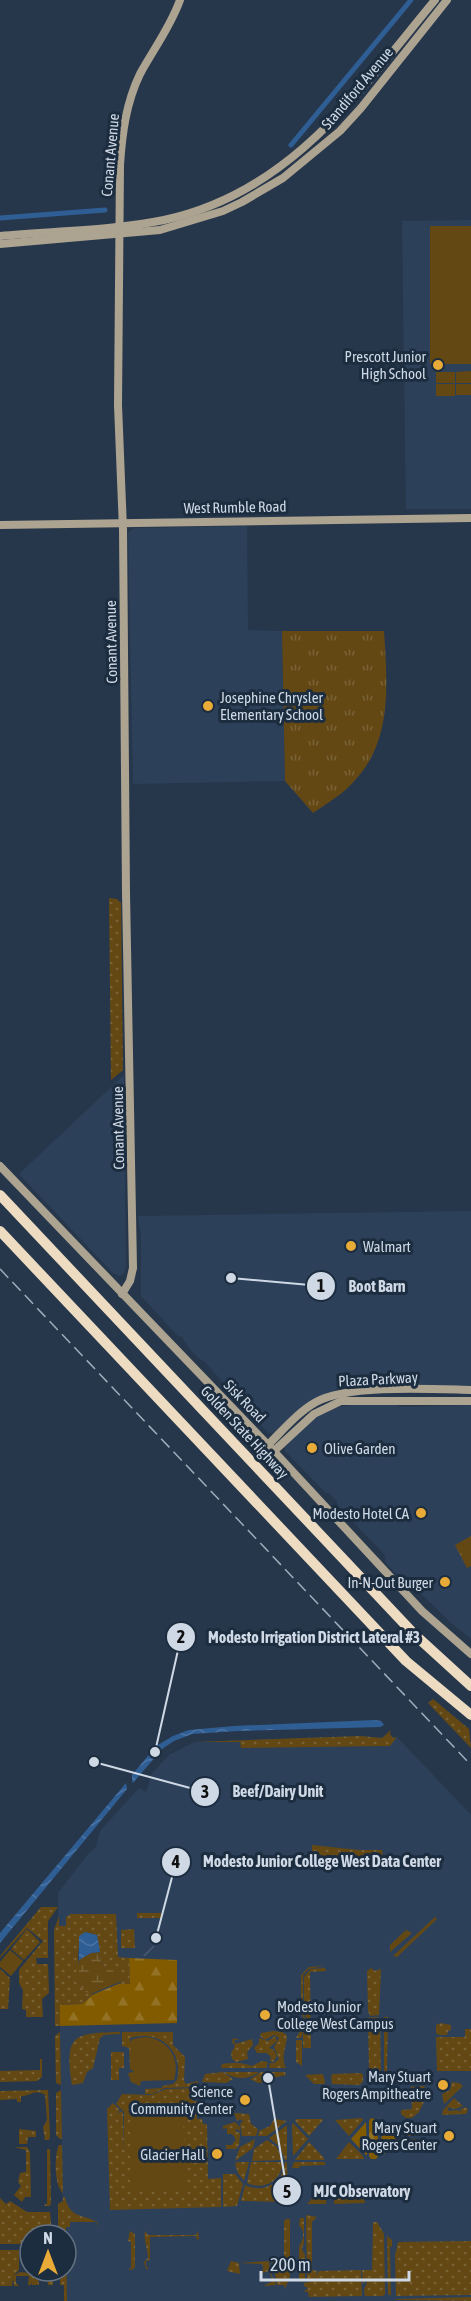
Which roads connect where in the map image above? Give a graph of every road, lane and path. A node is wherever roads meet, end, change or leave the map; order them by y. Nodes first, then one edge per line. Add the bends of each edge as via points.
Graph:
1 (180, 0) edge
2 (435, 0) edge
3 (440, 0) edge
4 (447, 0) edge
5 (433, 17) junction
6 (119, 230) junction
7 (0, 236) edge
8 (0, 244) edge
9 (471, 518) edge
10 (123, 522) junction
11 (0, 525) edge
12 (0, 1166) edge
13 (0, 1195) edge
14 (0, 1231) edge
15 (122, 1294) junction
16 (471, 1390) edge
17 (471, 1401) edge
18 (271, 1448) junction
19 (414, 1634) junction
20 (471, 1654) edge
21 (471, 1679) edge
22 (471, 1686) edge
23 (444, 1695) junction
24 (471, 1715) edge
25 (471, 1724) edge

1 - 6 street, Conant Avenue via 140,74 127,110 121,149
2 - 6 street, Standiford Avenue via 331,124 278,168 248,187 195,210
3 - 5 street via 431,12
4 - 5 street, Standiford Avenue
5 - 6 street, Standiford Avenue via 351,120 283,178 223,211 160,230
6 - 7 street, Standiford Avenue
6 - 8 street, Standiford Avenue
6 - 10 street, Conant Avenue via 118,405
9 - 10 street, West Rumble Road
10 - 11 street, West Rumble Road
10 - 15 street, Conant Avenue via 133,1268
12 - 15 street, Sisk Road
13 - 19 highway, Golden State Highway
14 - 23 highway via 406,1661
15 - 18 street, Sisk Road
16 - 18 street, Plaza Parkway via 336,1394 308,1407
17 - 18 street, Plaza Parkway via 341,1401 314,1414
18 - 20 street, Sisk Road via 415,1604
19 - 21 highway
19 - 22 highway, Golden State Highway
23 - 24 highway
23 - 25 highway

